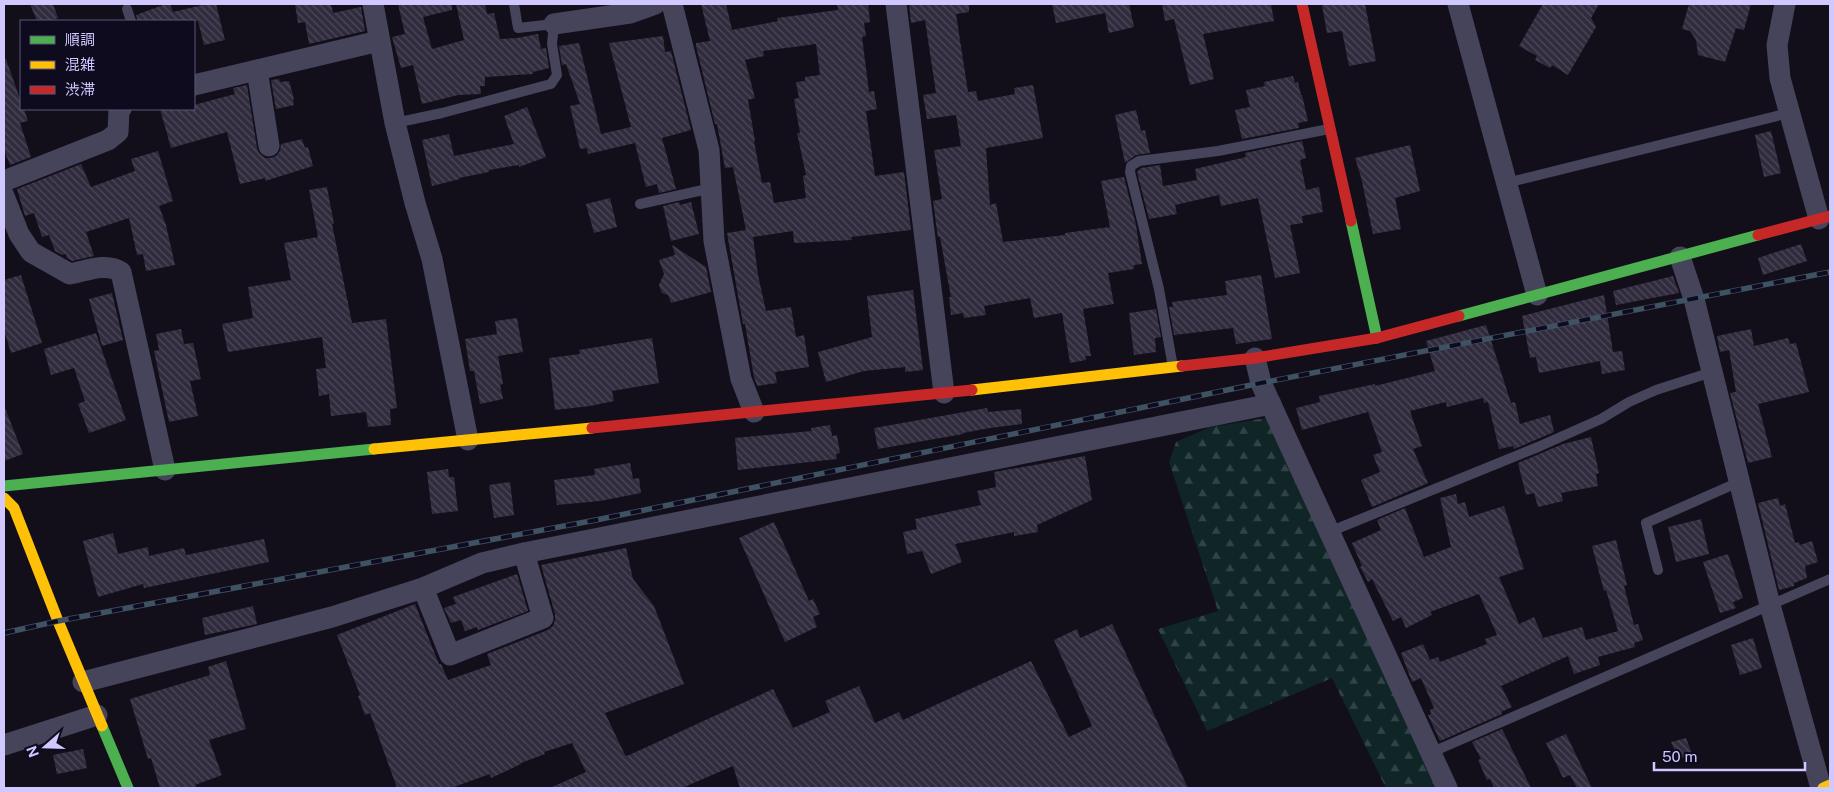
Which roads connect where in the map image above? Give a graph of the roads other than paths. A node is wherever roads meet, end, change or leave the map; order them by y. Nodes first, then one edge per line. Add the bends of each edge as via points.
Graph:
1 (373, 4) edge
2 (514, 4) edge
3 (655, 4) edge
4 (672, 4) edge
5 (896, 4) edge
6 (1302, 4) edge
7 (1458, 4) edge
8 (1785, 4) edge
9 (127, 8) dead end
10 (131, 20) edge
11 (554, 24) junction
12 (379, 42) junction
13 (257, 70) junction
14 (195, 85) edge
15 (119, 110) edge
16 (1789, 113) junction
17 (395, 123) junction
18 (1330, 128) junction
19 (269, 146) dead end
20 (4, 181) edge
21 (1506, 183) junction
22 (712, 188) junction
23 (4, 196) edge
24 (640, 204) dead end
25 (1825, 217) edge
26 (1680, 257) junction
27 (1537, 295) junction
28 (1376, 338) junction
29 (1255, 358) junction
30 (1173, 368) junction
31 (1712, 372) junction
32 (944, 394) junction
33 (1271, 404) junction
34 (754, 412) junction
35 (468, 440) junction
36 (165, 470) junction
37 (1739, 482) junction
38 (4, 486) edge
39 (4, 498) edge
40 (1329, 532) junction
41 (524, 554) junction
42 (1658, 570) dead end
43 (1830, 579) edge
44 (423, 588) junction
45 (1770, 605) junction
46 (83, 682) junction
47 (97, 715) junction
48 (4, 745) edge
49 (1430, 753) junction
50 (1830, 785) edge
51 (128, 788) edge
52 (1446, 788) edge
53 (1822, 788) edge

1 - 12 street
2 - 11 lane via 518,28
3 - 11 street via 630,13
4 - 22 street via 709,150
5 - 32 street
6 - 18 street
7 - 21 street
8 - 16 street via 1777,45 1780,78
9 - 10 lane
11 - 17 lane via 552,44 557,75 552,84
12 - 13 street
12 - 17 street
13 - 14 street
13 - 19 street
15 - 20 street via 118,132 108,140
16 - 21 lane
16 - 25 street
17 - 35 street via 432,259
18 - 28 street
18 - 30 lane via 1218,152 1139,161 1131,166
21 - 27 street
22 - 24 lane
22 - 34 street via 714,241 733,344 741,379
23 - 36 street via 19,234 31,252 70,274 107,266 121,272
25 - 26 street
26 - 27 street
26 - 31 street
27 - 28 street
28 - 29 street
29 - 30 street
29 - 33 street via 1261,383
30 - 32 street
31 - 37 street
31 - 40 lane via 1656,390 1538,447
32 - 34 street
33 - 40 street
33 - 41 street
34 - 35 street
35 - 36 street
36 - 38 street
37 - 42 lane via 1646,523
37 - 45 street
39 - 46 street via 14,508
40 - 49 street
41 - 44 street via 482,563
41 - 44 street via 543,618 450,655
43 - 45 lane
44 - 46 street via 297,627
45 - 49 lane
45 - 53 street
46 - 47 street
47 - 48 street
47 - 51 street
49 - 52 street
50 - 53 street

